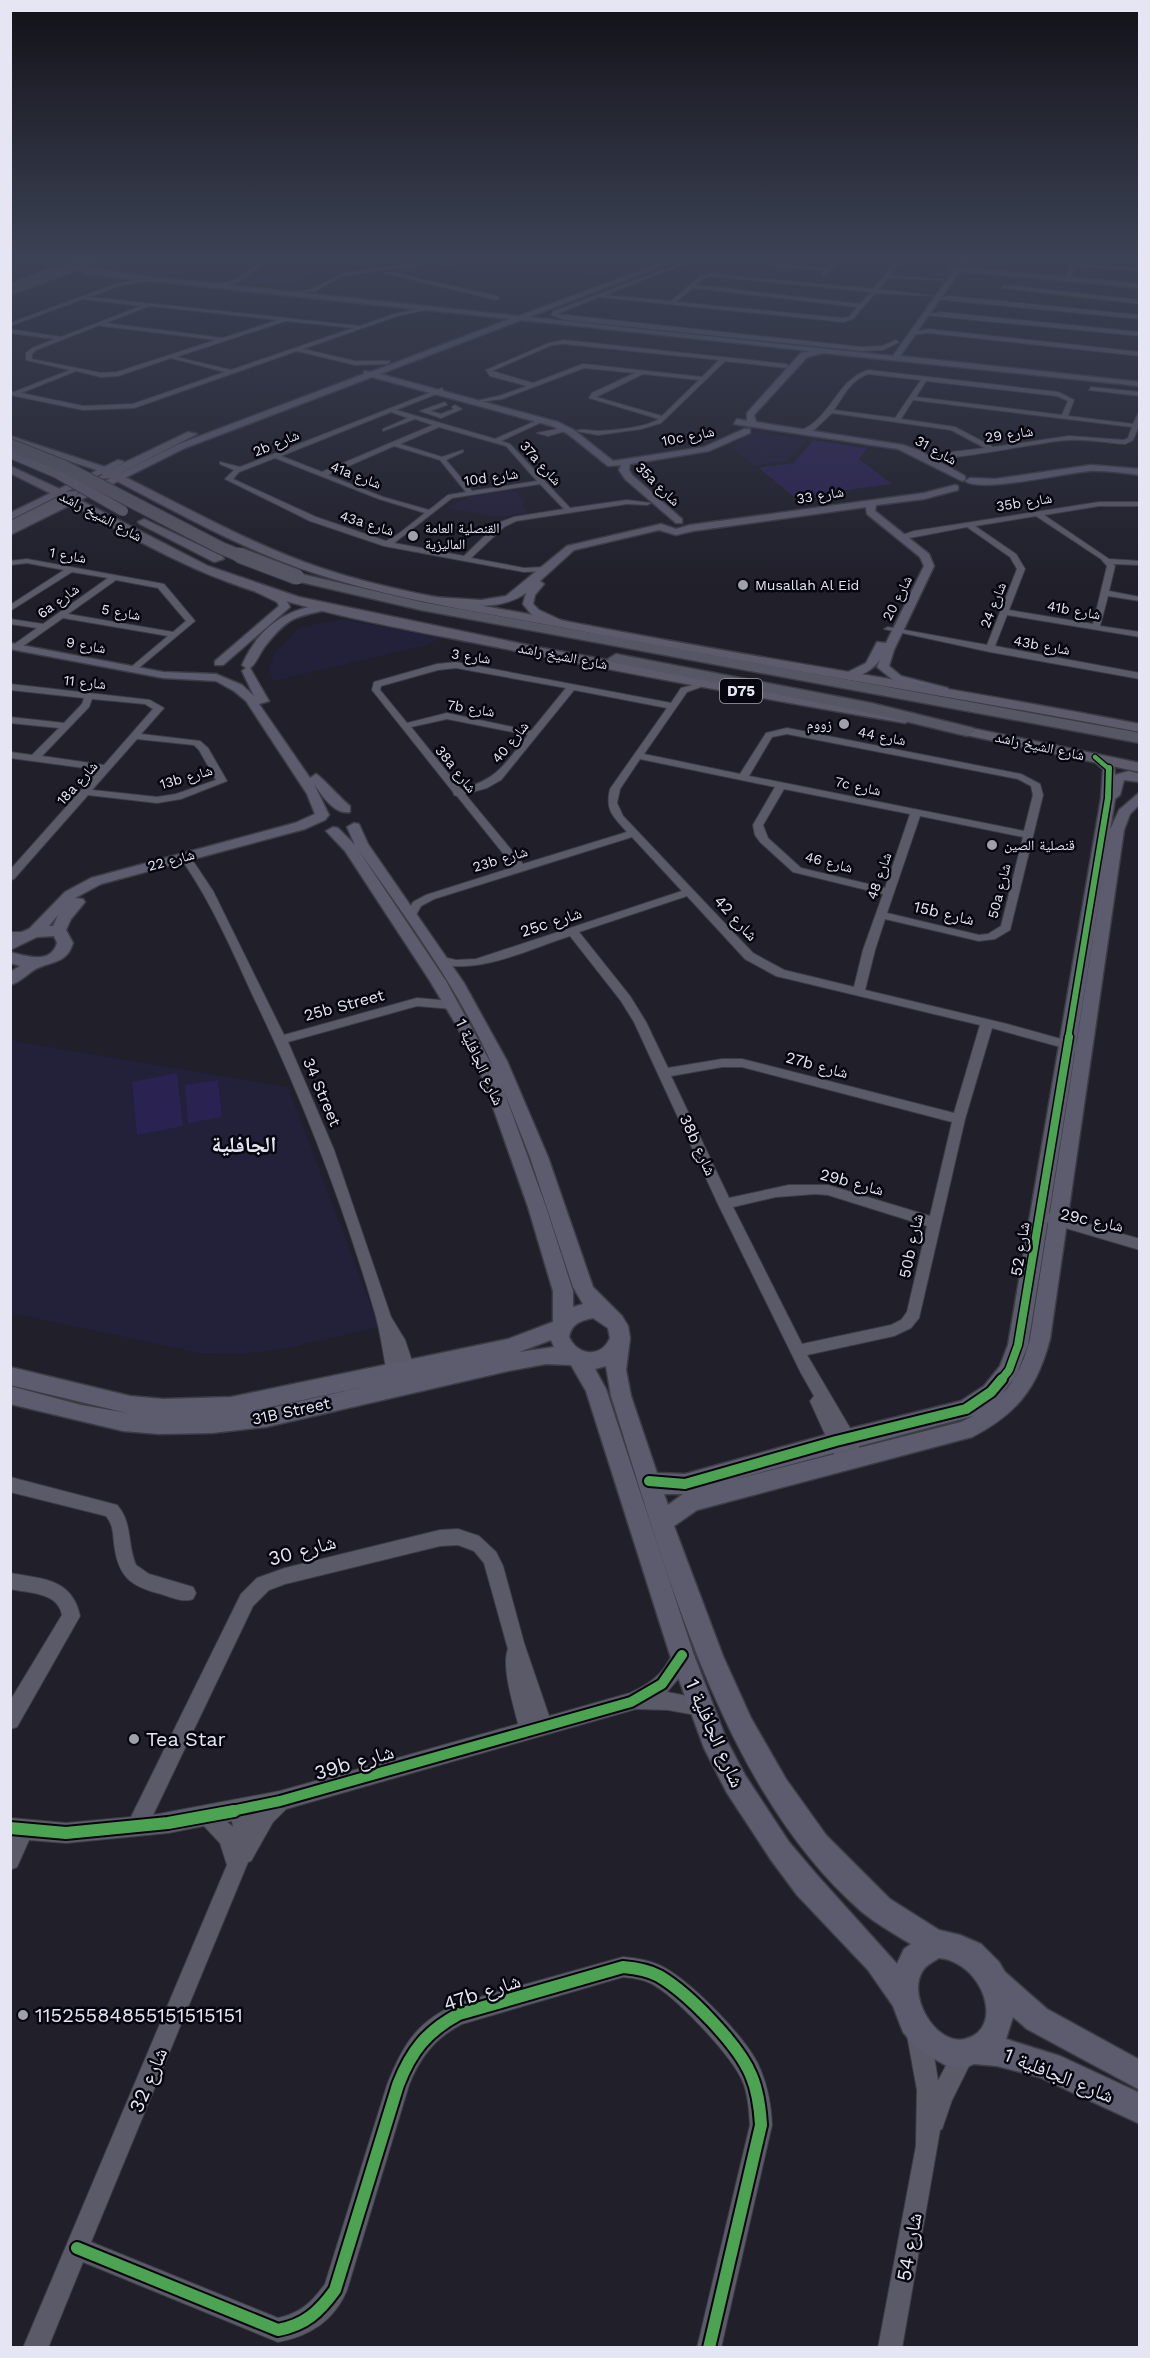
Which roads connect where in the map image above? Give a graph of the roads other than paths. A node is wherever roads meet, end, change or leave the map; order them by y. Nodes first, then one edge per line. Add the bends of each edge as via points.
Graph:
1 (48, 365) edge
2 (149, 365) edge
3 (202, 365) edge
4 (253, 365) edge
5 (383, 365) edge
6 (384, 365) edge
7 (386, 365) edge
8 (502, 365) edge
9 (595, 365) edge
10 (595, 365) edge
11 (718, 365) edge
12 (760, 365) edge
13 (786, 365) edge
14 (787, 365) edge
15 (992, 365) edge
16 (996, 365) edge
17 (784, 368) junction
18 (73, 369) junction
19 (643, 372) junction
20 (231, 373) junction
21 (1107, 373) dead end
22 (369, 374) junction
23 (1093, 375) junction
24 (926, 378) junction
25 (357, 379) junction
26 (385, 379) junction
27 (703, 379) junction
28 (1140, 384) edge
29 (532, 385) junction
30 (1091, 389) dead end
31 (312, 390) junction
32 (437, 391) junction
33 (14, 393) edge
34 (1140, 394) edge
35 (456, 397) junction
36 (911, 398) junction
37 (500, 402) junction
38 (285, 406) junction
39 (455, 407) dead end
40 (389, 410) junction
41 (830, 411) junction
42 (1140, 412) edge
43 (437, 415) junction
44 (415, 417) junction
45 (1064, 417) junction
46 (664, 418) junction
47 (425, 420) junction
48 (542, 420) junction
49 (897, 420) junction
50 (440, 424) junction
51 (734, 425) junction
52 (1135, 426) junction
53 (752, 427) junction
54 (567, 429) junction
55 (384, 430) dead end
56 (579, 431) junction
57 (819, 432) junction
58 (540, 433) dead end
59 (598, 433) junction
60 (192, 434) junction
61 (587, 438) junction
62 (176, 439) junction
63 (10, 440) edge
64 (498, 440) junction
65 (394, 444) junction
66 (10, 445) edge
67 (430, 448) dead end
68 (992, 449) junction
69 (461, 451) dead end
70 (10, 453) edge
71 (58, 453) junction
72 (452, 455) junction
73 (159, 456) junction
74 (275, 456) junction
75 (921, 456) junction
76 (943, 456) junction
77 (442, 459) junction
78 (625, 459) junction
79 (10, 460) edge
80 (237, 461) dead end
81 (608, 461) junction
82 (933, 462) junction
83 (222, 463) dead end
84 (250, 466) junction
85 (10, 467) edge
86 (241, 470) junction
87 (1140, 474) edge
88 (322, 475) junction
89 (29, 478) junction
90 (542, 482) junction
91 (945, 482) junction
92 (968, 482) junction
93 (89, 484) junction
94 (955, 488) junction
95 (469, 491) junction
96 (637, 494) junction
97 (160, 497) junction
98 (627, 502) junction
99 (647, 503) junction
100 (872, 503) junction
101 (1140, 504) edge
102 (838, 508) junction
103 (568, 510) junction
104 (123, 512) junction
105 (429, 512) junction
106 (189, 514) junction
107 (1038, 514) junction
108 (13, 516) edge
109 (112, 521) junction
110 (685, 524) junction
111 (969, 525) junction
112 (10, 526) edge
113 (664, 527) junction
114 (892, 531) junction
115 (10, 533) edge
116 (914, 533) junction
117 (902, 538) junction
118 (387, 544) junction
119 (464, 560) junction
120 (1108, 561) junction
121 (14, 562) edge
122 (255, 562) junction
123 (1140, 563) edge
124 (71, 569) junction
125 (547, 575) junction
126 (115, 577) junction
127 (292, 581) junction
128 (360, 583) junction
129 (257, 588) junction
130 (1106, 593) junction
131 (1140, 599) edge
132 (432, 600) junction
133 (506, 600) junction
134 (528, 604) junction
135 (327, 607) junction
136 (10, 609) edge
137 (1005, 612) junction
138 (61, 615) junction
139 (10, 621) edge
140 (478, 621) junction
141 (561, 624) junction
142 (44, 627) junction
143 (1096, 627) junction
144 (892, 632) junction
145 (175, 635) junction
146 (1140, 635) edge
147 (643, 640) junction
148 (14, 647) edge
149 (990, 649) junction
150 (217, 664) junction
151 (745, 665) junction
152 (248, 668) junction
153 (134, 669) junction
154 (156, 673) junction
155 (848, 675) junction
156 (1140, 676) edge
157 (218, 679) junction
158 (377, 684) joint
159 (682, 685) junction
160 (10, 687) edge
161 (571, 688) junction
162 (944, 691) junction
163 (86, 695) junction
164 (157, 705) joint
165 (672, 707) junction
166 (10, 720) edge
167 (66, 726) junction
168 (404, 726) junction
169 (1140, 729) edge
170 (967, 731) junction
171 (534, 734) junction
172 (136, 736) junction
173 (1140, 738) edge
174 (10, 755) edge
175 (639, 755) junction
176 (1140, 755) edge
177 (1095, 757) junction
178 (34, 758) junction
179 (108, 768) junction
180 (1140, 768) edge
181 (744, 776) junction
182 (1140, 777) edge
183 (782, 784) junction
184 (1035, 784) joint
185 (87, 792) junction
186 (457, 793) junction
187 (1140, 796) edge
188 (1108, 798) junction
189 (345, 809) junction
190 (916, 812) junction
191 (321, 816) junction
192 (354, 827) junction
193 (331, 831) junction
194 (636, 835) junction
195 (1028, 835) junction
196 (193, 862) junction
197 (521, 869) junction
198 (10, 877) edge
199 (889, 892) junction
200 (691, 894) junction
201 (396, 895) junction
202 (430, 897) junction
203 (411, 915) junction
204 (881, 915) junction
205 (573, 932) junction
206 (23, 933) edge
207 (58, 933) junction
208 (1000, 933) joint
209 (10, 945) edge
210 (10, 957) edge
211 (443, 961) junction
212 (35, 963) junction
213 (477, 963) junction
214 (10, 980) edge
215 (438, 981) junction
216 (456, 983) junction
217 (855, 991) junction
218 (417, 1002) junction
219 (452, 1005) junction
220 (983, 1022) junction
221 (281, 1042) junction
222 (1076, 1044) junction
223 (664, 1073) junction
224 (959, 1119) junction
225 (725, 1204) junction
226 (935, 1223) junction
227 (1047, 1223) junction
228 (1140, 1247) edge
229 (605, 1313) junction
230 (561, 1325) junction
231 (620, 1345) junction
232 (798, 1351) junction
233 (574, 1358) junction
234 (10, 1376) edge
235 (402, 1378) junction
236 (10, 1395) edge
237 (842, 1439) junction
238 (852, 1459) junction
239 (649, 1481) junction
240 (10, 1484) edge
241 (663, 1521) junction
242 (10, 1581) edge
243 (187, 1593) dead end
244 (682, 1655) junction
245 (631, 1702) junction
246 (701, 1707) junction
247 (10, 1720) edge
248 (536, 1728) junction
249 (280, 1801) junction
250 (241, 1808) junction
251 (208, 1816) junction
252 (138, 1826) junction
253 (16, 1829) edge
254 (10, 1860) edge
255 (237, 1867) junction
256 (935, 1944) junction
257 (993, 1980) junction
258 (904, 1997) junction
259 (916, 2028) junction
260 (970, 2052) junction
261 (1140, 2076) edge
262 (1140, 2109) edge
263 (927, 2146) junction
264 (77, 2248) junction
265 (34, 2348) edge
266 (709, 2348) edge
267 (890, 2348) edge

1 - 18 street
2 - 18 street via 104,375
3 - 20 street
4 - 20 street
5 - 31 street
6 - 22 street
7 - 32 street, 35a شارع via 387,376
8 - 29 street via 488,371
9 - 19 street
10 - 29 street via 576,367
11 - 27 street
12 - 17 street
13 - 17 street, 10c شارع
14 - 53 street via 750,415
15 - 28 street
16 - 23 street
17 - 51 street, 10c شارع
18 - 33 street
19 - 27 street
19 - 46 street via 592,398
20 - 33 street via 143,403 88,409
21 - 23 street
22 - 25 street
22 - 26 street, 35a شارع
23 - 28 street
24 - 36 street
24 - 41 street via 878,372 857,375
24 - 45 street via 1062,395 1071,400
25 - 26 street
25 - 38 street
26 - 32 street, 35a شارع
27 - 46 street
29 - 37 street
30 - 34 street
31 - 38 street
31 - 60 street
32 - 35 street, 35a شارع
32 - 37 street, 35a شارع
32 - 40 street, 2b شارع
35 - 43 street via 423,411
35 - 48 street, 35a شارع
36 - 45 street
36 - 49 street
37 - 56 street, 35a شارع
38 - 73 street
39 - 43 street via 459,409
40 - 44 street, 37a شارع
40 - 74 street, 2b شارع
41 - 49 street
41 - 57 street
42 - 52 street
43 - 47 street
44 - 47 street, 37a شارع
44 - 55 street
45 - 52 street
46 - 59 street via 641,428
47 - 50 street, 37a شارع
48 - 54 street, 35a شارع
48 - 64 street
49 - 68 street via 953,428
50 - 64 street, 37a شارع
50 - 65 street
51 - 53 street
51 - 78 street, 10c شارع via 718,440 701,446
52 - 68 street, شارع 29 via 1130,440 1069,438
53 - 57 street, شارع 31
53 - 78 street, 10c شارع via 711,448
53 - 91 street, شارع 31 via 896,450 916,457 940,473
54 - 58 street
54 - 81 street, 35a شارع
56 - 59 street
56 - 61 street, 35a شارع
57 - 75 street, شارع 31 via 894,446
59 - 61 street
60 - 62 street
60 - 93 main road
61 - 78 street, 35a شارع via 600,450
62 - 71 main road via 111,458
62 - 93 street
63 - 71 main road, شارع الشيخ راشد / D75
64 - 90 street, 37a شارع via 512,448
65 - 77 street
65 - 88 street
66 - 122 highway, bridge via 63,466 187,532
67 - 72 street
68 - 76 street, شارع 29
69 - 72 street
70 - 104 main road, bridge via 47,467
71 - 93 main road, شارع الشيخ راشد / D75
72 - 77 street
73 - 93 street
73 - 97 main road via 137,477
74 - 84 street, 2b شارع
74 - 88 street, 41a شارع
75 - 76 street, شارع 29
75 - 82 street, شارع 31
76 - 82 street, شارع 29
77 - 95 street
78 - 81 street
78 - 110 street, 35a شارع via 626,474
79 - 104 main road, bridge
80 - 84 street
81 - 96 street, 35a شارع
82 - 92 street, شارع 31
83 - 86 street
84 - 86 street, 2b شارع
85 - 89 main road, شارع الشيخ راشد / D75
85 - 93 main road
86 - 118 street, 43a شارع via 229,476 228,481 320,522
87 - 92 street via 1085,472
88 - 105 street, 41a شارع
89 - 93 main road, شارع الشيخ راشد / D75
89 - 108 main road via 37,494
90 - 95 street, 10d شارع
90 - 103 street, 37a شارع
91 - 92 street, شارع 33
91 - 94 street, شارع 31
91 - 110 street, شارع 33 via 926,492
92 - 94 street, شارع 33
93 - 97 main road, شارع الشيخ راشد / D75
93 - 106 main road
93 - 108 street
93 - 109 main road, شارع الشيخ راشد / D75
93 - 112 main road
93 - 115 street
94 - 100 street, شارع 33
95 - 105 street, 10d شارع via 447,498
96 - 98 street
96 - 99 street, 35a شارع
97 - 106 main road, شارع الشيخ راشد / D75
98 - 99 street
98 - 103 street
99 - 113 street, 35a شارع
100 - 102 street, شارع 33
100 - 114 street, شارع 20 via 870,512
101 - 107 street, 35b شارع via 1099,504
102 - 110 street, شارع 33
102 - 144 street, شارع 20 via 864,516 920,563
103 - 119 street via 509,521
104 - 127 main road via 213,557
105 - 118 street, 10d شارع
106 - 128 main road, شارع الشيخ راشد / D75 via 261,550
107 - 111 street, 35b شارع
107 - 120 street
109 - 115 main road via 82,514 58,515
109 - 129 main road, شارع الشيخ راشد / D75 via 187,561
110 - 113 street via 681,532
111 - 116 street, 35b شارع
111 - 137 street, شارع 24 via 1021,566
113 - 125 street via 586,548 569,556
114 - 116 street, 35b شارع
114 - 117 street, شارع 20
116 - 117 street, 35b شارع
117 - 144 street, شارع 20 via 925,556 929,566
118 - 119 street, 43a شارع
119 - 125 street, 43a شارع
120 - 123 street
120 - 130 street via 1112,568
121 - 124 street, شارع 1
122 - 127 highway, bridge
122 - 128 highway
124 - 126 street, شارع 1
124 - 136 street
125 - 133 street
125 - 134 street via 530,595
126 - 138 street, 6a شارع
126 - 145 street, شارع 1 via 165,589 191,619
127 - 140 highway
128 - 132 main road, شارع الشيخ راشد / D75
129 - 135 main road, شارع الشيخ راشد / D75
129 - 150 street via 282,600 285,607
130 - 131 street
130 - 143 street
132 - 133 street
132 - 141 main road, شارع الشيخ راشد / D75
133 - 134 street via 513,606
134 - 141 street via 535,612
135 - 152 street via 292,614 256,650
135 - 159 main road, شارع الشيخ راشد / D75
137 - 143 street, 41b شارع
137 - 149 street, شارع 24
138 - 142 street, 6a شارع
138 - 145 street, شارع 5
139 - 142 street
140 - 151 highway, شارع الشيخ راشد / D75
140 - 170 highway via 548,645
140 - 176 highway, شارع الشيخ راشد / D75 via 969,717
141 - 147 main road, شارع الشيخ راشد / D75
142 - 148 street, 6a شارع
143 - 146 street, 41b شارع
144 - 149 street, 43b شارع
144 - 155 street, شارع 20 via 872,665
144 - 162 street, شارع 20 via 883,664 885,671
145 - 153 street
147 - 151 highway
147 - 155 main road, شارع الشيخ راشد / D75
148 - 153 street, شارع 9
149 - 156 street, 43b شارع
150 - 152 street via 236,661
150 - 154 street, شارع 9 via 186,672
150 - 157 street via 209,672
151 - 173 highway, شارع الشيخ راشد / D75
152 - 157 street via 237,678
152 - 189 street via 252,684 325,791
153 - 154 street, شارع 9
154 - 157 street, شارع 9
155 - 162 main road, شارع الشيخ راشد / D75
157 - 191 street via 250,699 314,794
158 - 161 street, شارع 3 via 451,665
158 - 168 street, 38a شارع via 376,690
159 - 165 street, شارع 42
159 - 170 main road, شارع الشيخ راشد / D75 via 701,684
160 - 163 street, شارع 11
161 - 165 street, شارع 3
161 - 171 street, شارع 40
162 - 169 main road, شارع الشيخ راشد / D75
163 - 164 street, شارع 11
163 - 167 street via 86,705
164 - 172 street, 18a شارع via 158,711
165 - 175 street, شارع 42
166 - 167 street
167 - 178 street
168 - 171 street, 7b شارع via 447,716
168 - 186 street, 38a شارع
170 - 177 main road, شارع الشيخ راشد / D75
171 - 186 street, شارع 40 via 498,778
172 - 179 street, 18a شارع
172 - 185 street, 13b شارع via 197,743 222,782 157,800
174 - 178 street
175 - 181 street, 7c شارع
175 - 194 street, شارع 42 via 612,799 616,813
177 - 180 main road, شارع الشيخ راشد / D75
177 - 188 street, شارع 52 via 1109,768
178 - 179 street
179 - 185 street, 18a شارع
181 - 183 street, 7c شارع
181 - 184 street, شارع 44 via 769,735 787,731 1021,777
182 - 188 street, شارع 52 via 1118,777 1114,793
183 - 190 street, 7c شارع
183 - 199 street, شارع 46 via 758,825 764,840 797,870
184 - 195 street, 50a شارع via 1038,795
185 - 198 street, 18a شارع
186 - 197 street, 38a شارع
187 - 222 street, شارع 52 via 1124,813 1117,830
188 - 222 street, شارع 52
189 - 191 street, شارع 22
189 - 192 street, شارع الجافلية 1 via 358,815
190 - 195 street, 7c شارع
190 - 199 street, شارع 48
191 - 193 street, شارع الجافلية 1 via 319,825
191 - 206 street, شارع 22 via 300,826 96,881 70,895
192 - 193 street, شارع 22
192 - 201 street, شارع الجافلية 1
193 - 196 street, شارع 22 via 299,834
193 - 215 street, شارع الجافلية 1 via 350,848
194 - 197 street, 23b شارع
194 - 200 street, شارع 42
195 - 208 street, 50a شارع via 1006,928
196 - 207 street, شارع 22 via 99,889 72,907
196 - 221 street, 34 Street
197 - 202 street, 23b شارع
199 - 204 street, شارع 48
200 - 205 street, 25c شارع
200 - 217 street, شارع 42 via 759,964
201 - 202 street, 23b شارع
201 - 203 street, شارع الجافلية 1
202 - 203 street, 23b شارع via 417,904
203 - 211 street, شارع الجافلية 1
204 - 208 street, 15b شارع via 979,938
204 - 217 street, شارع 48
205 - 213 street, 25c شارع
205 - 223 street, 38b شارع via 626,999
206 - 207 street
206 - 209 street, شارع 22
207 - 212 street via 64,937 63,950
210 - 212 street
211 - 213 street, 25c شارع
211 - 216 street, شارع الجافلية 1
212 - 214 street
213 - 216 street, 25c شارع
215 - 218 street, 25b Street
215 - 219 street, شارع الجافلية 1
216 - 229 street, شارع الجافلية 1 via 506,1076 583,1287
217 - 220 street, شارع 42
218 - 219 street, 25b Street
218 - 221 street, 25b Street
219 - 230 street, شارع الجافلية 1 via 479,1053 514,1140 564,1291
220 - 222 street, شارع 42
220 - 224 street, 50b شارع
221 - 235 street, 34 Street via 327,1150
222 - 227 street, شارع 52
223 - 224 street, 27b شارع via 742,1063
223 - 225 street, 38b شارع
224 - 226 street, 50b شارع
225 - 226 street, 29b شارع via 793,1188 810,1188
225 - 232 street, 38b شارع
226 - 232 street, 50b شارع via 914,1314 906,1324
227 - 228 street, 29c شارع
227 - 237 street, شارع 52 via 1018,1345 1009,1370 991,1392 966,1409
227 - 238 street, شارع 52 via 1035,1362 1024,1385 988,1419 965,1430
229 - 230 street via 581,1311
229 - 231 street via 620,1327
230 - 233 street via 560,1343
230 - 235 street, 31B Street via 509,1347
231 - 233 street via 603,1359
231 - 239 street, شارع الجافلية 1 via 617,1383
232 - 237 street, 38b شارع
233 - 235 street, 31B Street via 546,1356
233 - 244 street, شارع الجافلية 1 via 591,1379 600,1400
234 - 235 street, 31B Street via 119,1403 197,1408 266,1401
235 - 236 street, 31B Street via 266,1418 194,1425 123,1422
237 - 238 street, 38b شارع
237 - 239 street, شارع 52 via 686,1484
238 - 241 street, شارع 52 via 691,1501
239 - 241 street, شارع الجافلية 1
240 - 243 street via 111,1510 119,1521 131,1572 138,1578
241 - 256 street, شارع الجافلية 1 via 698,1622 749,1743 811,1839 838,1871 866,1898
242 - 247 street via 54,1596 62,1616 57,1640
244 - 245 street, 39b شارع via 661,1687
244 - 246 street, شارع الجافلية 1
245 - 246 street, 39b شارع via 668,1701
245 - 248 street, 39b شارع
246 - 258 street, شارع الجافلية 1 via 717,1748 756,1818 807,1885 878,1960
248 - 249 street, 39b شارع
248 - 252 street, شارع 30 via 518,1685 515,1643 490,1556 464,1537 440,1538 274,1579 258,1588 247,1600
249 - 250 street, 39b شارع
249 - 255 street via 266,1815
250 - 251 street, 39b شارع
250 - 255 street, شارع 32 via 243,1837
251 - 252 street, 39b شارع
251 - 255 street via 228,1837
252 - 253 street, 39b شارع via 66,1833
253 - 254 street
255 - 264 street, شارع 32
256 - 257 street via 968,1951
256 - 258 street via 921,1950 910,1962 904,1978
257 - 260 street via 1000,2001 999,2022 991,2039
257 - 261 street, شارع الجافلية 1 via 1037,2019
258 - 259 street
259 - 260 street via 947,2052
259 - 263 street, شارع 54 via 929,2086
260 - 262 street, شارع الجافلية 1 via 995,2050 1029,2059
260 - 263 street, شارع 54 via 942,2096
263 - 267 street, شارع 54
264 - 265 street, شارع 32
264 - 266 street, 47b شارع via 278,2330 300,2326 320,2312 336,2290 398,2085 407,2059 421,2039 438,2024 459,2014 623,1967 643,1969 662,1977 732,2048 749,2069 759,2096 761,2126

